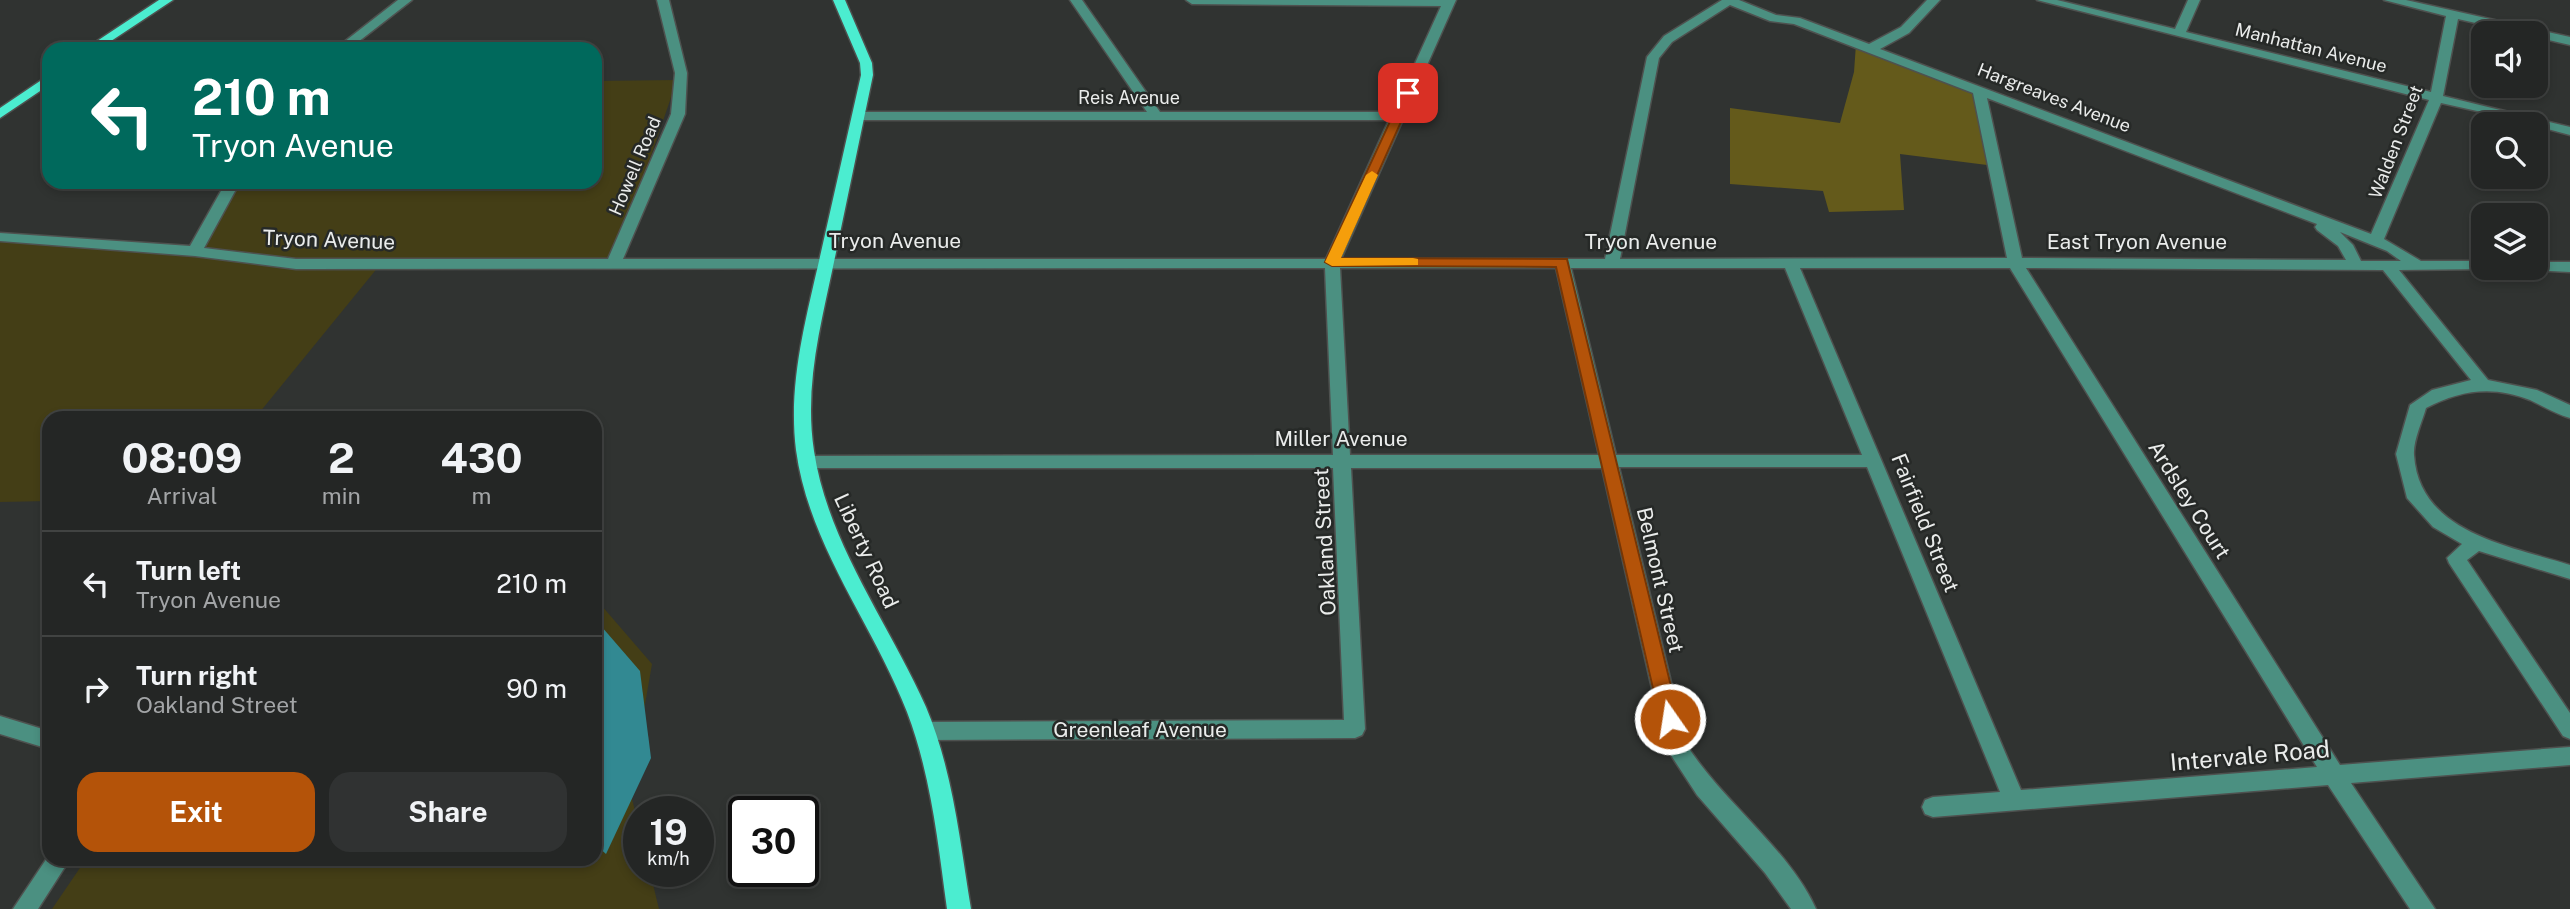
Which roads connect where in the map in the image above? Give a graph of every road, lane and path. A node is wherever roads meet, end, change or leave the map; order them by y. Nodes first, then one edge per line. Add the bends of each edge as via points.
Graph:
1 (167, 0) edge
2 (406, 0) edge
3 (663, 0) edge
4 (839, 0) edge
5 (1076, 0) edge
6 (1192, 0) edge
7 (1729, 0) edge
8 (1752, 0) edge
9 (1934, 0) edge
10 (2043, 0) edge
11 (2194, 0) edge
12 (2390, 0) edge
13 (1442, 1) edge
14 (2452, 14) junction
15 (1796, 21) junction
16 (2179, 34) junction
17 (2570, 41) edge
18 (102, 42) edge
19 (350, 42) edge
20 (1870, 49) junction
21 (42, 84) edge
22 (1979, 89) junction
23 (2436, 98) junction
24 (0, 114) edge
25 (859, 116) junction
26 (1156, 116) junction
27 (1398, 116) junction
28 (2570, 131) edge
29 (229, 189) edge
30 (2299, 212) junction
31 (0, 237) edge
32 (2376, 242) junction
33 (195, 251) junction
34 (827, 262) junction
35 (1332, 262) junction
36 (1562, 262) junction
37 (1612, 262) junction
38 (614, 263) junction
39 (2015, 263) junction
40 (1791, 264) junction
41 (2354, 265) junction
42 (2387, 265) junction
43 (2418, 266) junction
44 (2471, 266) edge
45 (2548, 267) edge
46 (2570, 267) edge
47 (2483, 384) junction
48 (2570, 412) edge
49 (807, 461) junction
50 (1342, 461) junction
51 (1609, 461) junction
52 (1875, 461) junction
53 (2476, 543) junction
54 (2570, 572) edge
55 (0, 725) edge
56 (1355, 729) joint
57 (2570, 730) edge
58 (925, 731) junction
59 (42, 738) edge
60 (2570, 756) edge
61 (2334, 775) junction
62 (2015, 801) junction
63 (1933, 807) dead end
64 (54, 866) edge
65 (25, 909) edge
66 (958, 909) edge
67 (1804, 909) edge
68 (2423, 909) edge

1 - 18 main road
2 - 19 street
3 - 38 street, Howell Road via 681,73 678,114
4 - 25 main road, Liberty Road via 866,63
5 - 26 street
6 - 13 street
7 - 15 street, Hargreaves Avenue via 1774,18
7 - 37 street via 1668,38 1653,57
8 - 15 street, Hargreaves Avenue
9 - 20 street via 1905,30
10 - 16 street, Manhattan Avenue
11 - 16 street
12 - 14 street
13 - 27 street, Oakland Street
14 - 17 street
14 - 23 street, Walden Street
15 - 20 street, Hargreaves Avenue
16 - 23 street, Manhattan Avenue
20 - 22 street, Hargreaves Avenue
21 - 24 main road
22 - 30 street, Hargreaves Avenue
22 - 39 street, Ardsley Court
23 - 28 street, Manhattan Avenue
23 - 32 street, Walden Street
25 - 26 street, Reis Avenue
25 - 34 main road, Liberty Road
26 - 27 street, Reis Avenue
27 - 35 street, Oakland Street
29 - 33 street
30 - 32 street, Hargreaves Avenue
30 - 41 street, Hargreaves Avenue via 2341,240 2354,256
31 - 33 street, Tryon Avenue
32 - 43 street, Hargreaves Avenue
33 - 38 street, Tryon Avenue via 296,264
34 - 35 street, Tryon Avenue
34 - 38 street, Tryon Avenue
34 - 49 main road, Liberty Road via 806,356 802,396
35 - 36 street, Tryon Avenue
35 - 50 street, Oakland Street
36 - 37 street, Tryon Avenue
36 - 51 street, Belmont Street
37 - 40 street, Tryon Avenue
39 - 40 street, East Tryon Avenue
39 - 41 street, East Tryon Avenue
39 - 61 street, Ardsley Court
40 - 52 street, Fairfield Street
41 - 42 street, East Tryon Avenue
42 - 43 street, East Tryon Avenue
42 - 47 street
43 - 44 street, East Tryon Avenue
45 - 46 street
47 - 48 street via 2523,391
47 - 53 street via 2456,387 2418,405 2404,454 2416,498 2439,522
49 - 50 street, Miller Avenue
49 - 58 main road, Liberty Road via 826,528
50 - 51 street, Miller Avenue
50 - 56 street, Oakland Street
51 - 52 street, Miller Avenue
51 - 67 street, Belmont Street via 1676,746 1689,770 1762,849
52 - 62 street, Fairfield Street
53 - 54 street
53 - 57 street via 2456,558
55 - 59 street
56 - 58 street, Greenleaf Avenue
58 - 66 main road, Liberty Road via 940,787
60 - 61 street, Intervale Road
61 - 62 street, Intervale Road
61 - 68 street, Ardsley Court
62 - 63 street, Intervale Road
64 - 65 street

